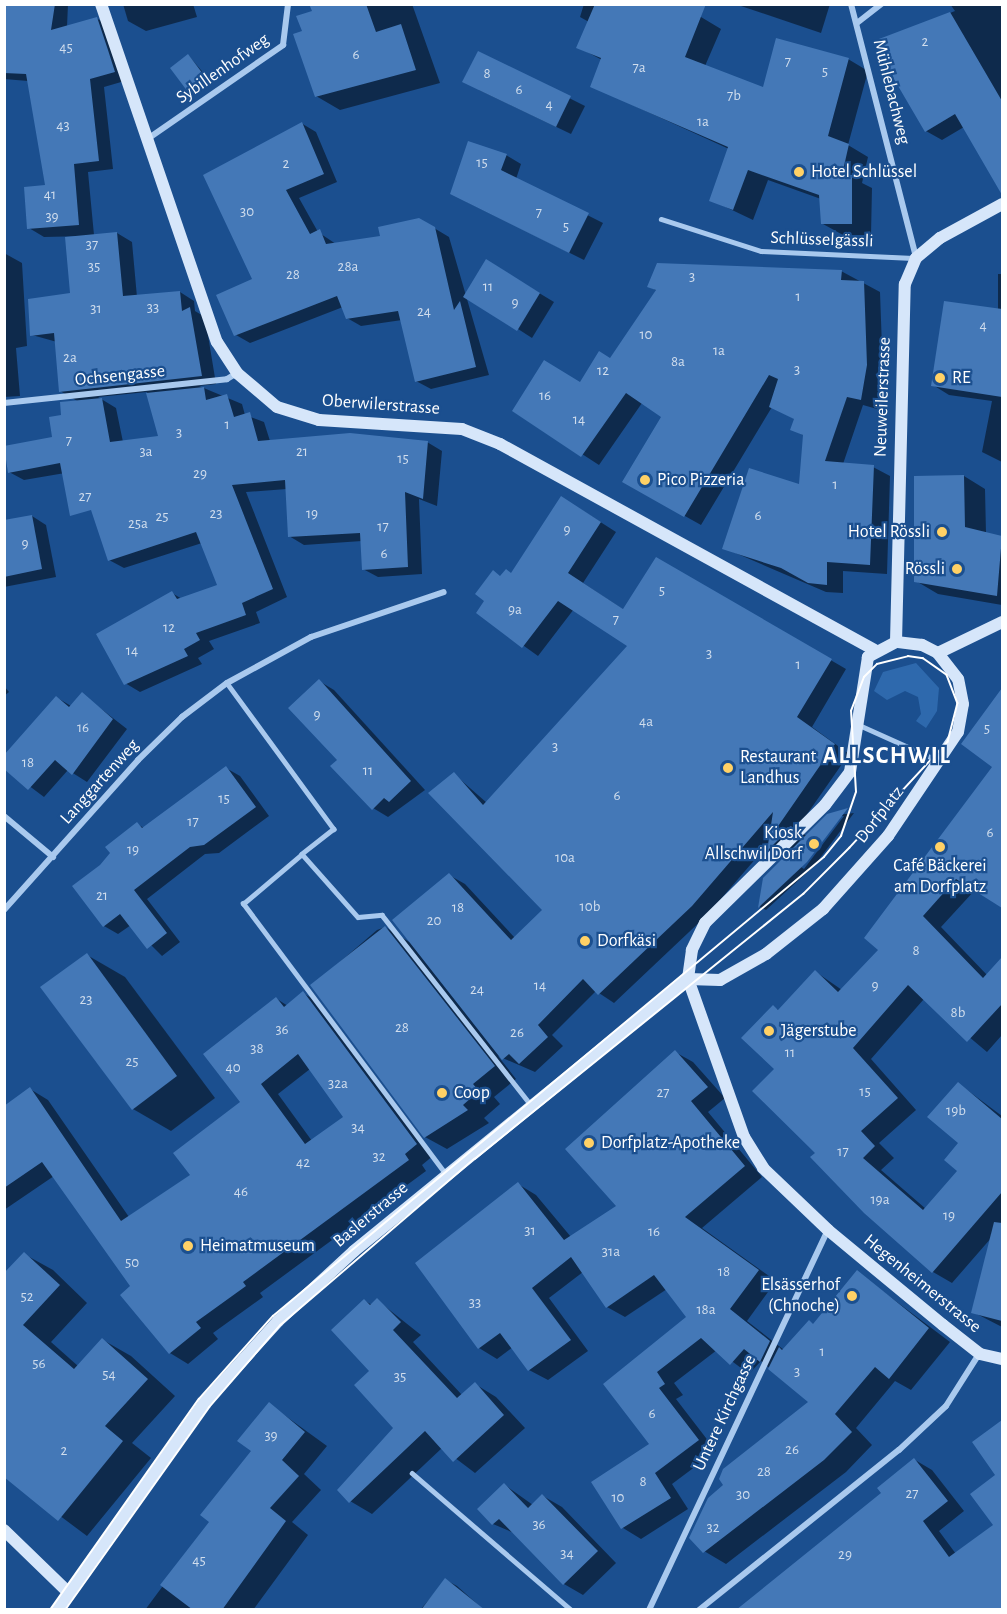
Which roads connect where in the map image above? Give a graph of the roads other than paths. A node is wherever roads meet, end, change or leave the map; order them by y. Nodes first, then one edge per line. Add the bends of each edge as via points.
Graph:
1 (101, 4) edge
2 (288, 4) edge
3 (851, 4) edge
4 (881, 4) edge
5 (857, 23) junction
6 (146, 141) junction
7 (1002, 204) edge
8 (661, 219) dead end
9 (916, 258) junction
10 (237, 373) junction
11 (4, 403) edge
12 (444, 592) dead end
13 (1002, 622) edge
14 (896, 642) junction
15 (874, 650) junction
16 (938, 653) junction
17 (227, 683) junction
18 (854, 723) junction
19 (940, 761) junction
20 (4, 816) edge
21 (302, 854) junction
22 (53, 857) junction
23 (4, 910) edge
24 (688, 980) junction
25 (532, 1106) junction
26 (446, 1176) junction
27 (828, 1230) junction
28 (980, 1354) junction
29 (1002, 1359) edge
30 (412, 1473) dead end
31 (4, 1530) edge
32 (69, 1593) junction
33 (57, 1610) edge
34 (571, 1610) edge
35 (649, 1610) edge
36 (699, 1610) edge

1 - 6 street, Oberwilerstrasse
2 - 6 street, Sybillenhofweg via 283,45
3 - 5 street, Mühlebachweg
4 - 5 street
5 - 9 street, Mühlebachweg
6 - 10 street, Oberwilerstrasse via 217,342
7 - 9 street, Neuweilerstrasse via 940,238
8 - 9 lane, Schlüsselgässli via 761,251
9 - 14 street, Neuweilerstrasse via 905,284
10 - 11 street, Ochsengasse via 227,380
10 - 15 street, Oberwilerstrasse via 277,407 319,420 462,429 500,444
12 - 17 street, Langgartenweg via 311,637
13 - 16 street
14 - 15 street
14 - 16 street via 922,645
15 - 18 street via 864,668
16 - 19 street, Dorfplatz via 958,679 963,704 958,732
17 - 21 lane via 334,829
17 - 22 street, Langgartenweg via 182,717
18 - 19 lane
18 - 24 street via 846,778 705,923 692,950
19 - 24 street, Dorfplatz via 888,836 823,909 766,954 720,980
20 - 22 street
21 - 25 lane via 358,917 382,915
21 - 26 lane via 243,904
22 - 23 street, Langgartenweg
24 - 25 street, Baslerstrasse
24 - 27 street, Hegenheimerstrasse via 744,1137 763,1168
25 - 26 street, Baslerstrasse
26 - 32 street, Baslerstrasse via 278,1321 204,1403
27 - 28 street, Hegenheimerstrasse
27 - 35 street, Untere Kirchgasse
28 - 29 street
28 - 36 street, Hegenheimerstrasse via 946,1406 899,1450
30 - 34 lane
31 - 32 street
32 - 33 street, Baslerstrasse

